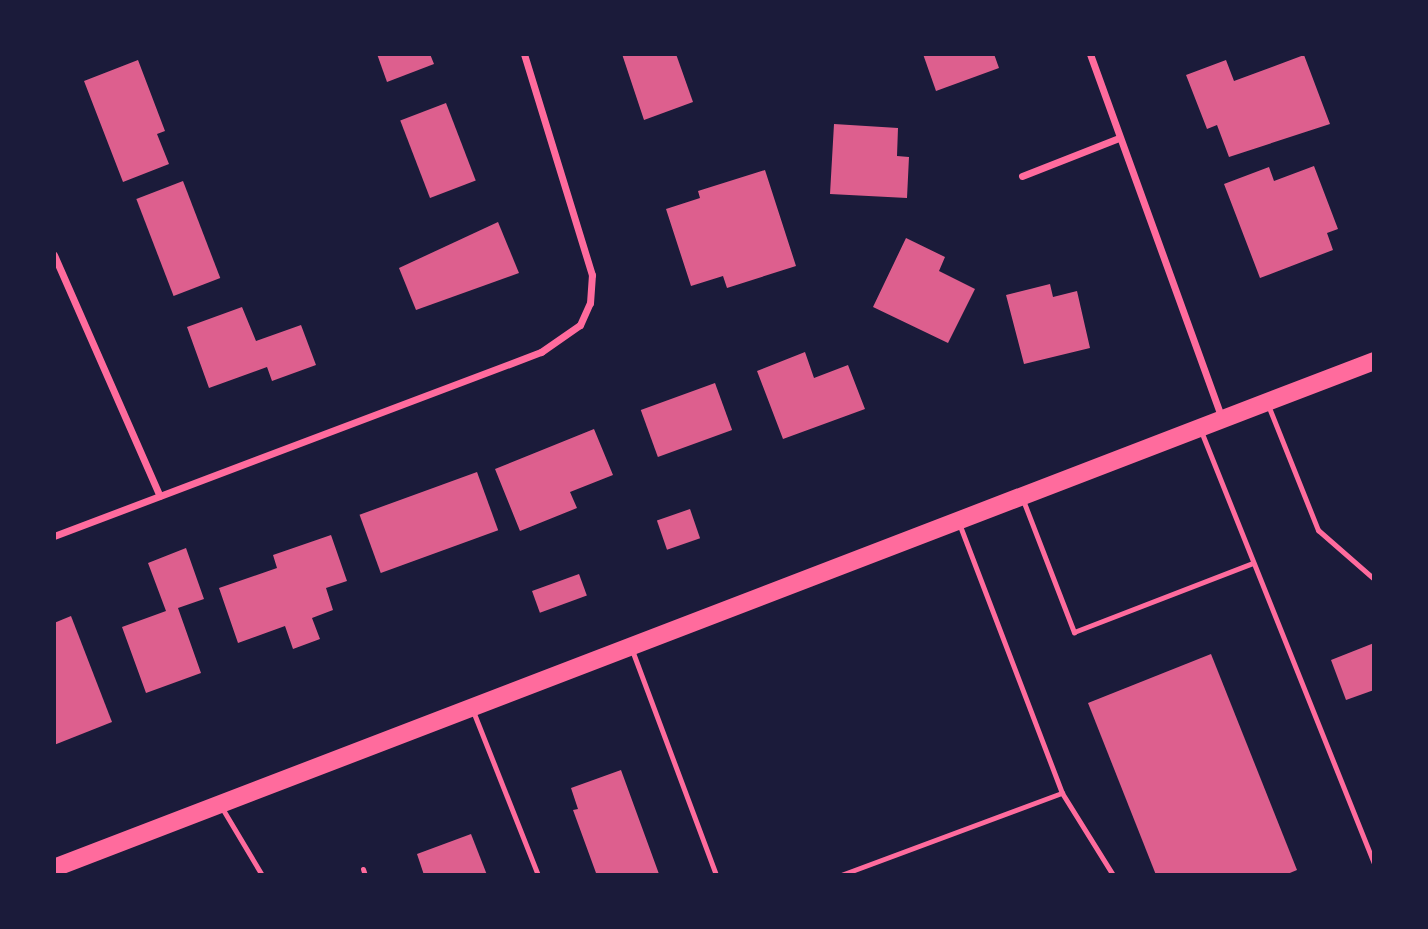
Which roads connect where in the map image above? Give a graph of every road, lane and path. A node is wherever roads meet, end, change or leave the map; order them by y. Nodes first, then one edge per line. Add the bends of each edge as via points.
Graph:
1 (524, 54) edge
2 (1090, 54) edge
3 (1119, 138) junction
4 (1022, 176) dead end
5 (54, 255) edge
6 (1374, 362) edge
7 (1267, 402) junction
8 (1222, 420) junction
9 (1200, 428) junction
10 (160, 496) junction
11 (1021, 497) junction
12 (958, 521) junction
13 (54, 536) edge
14 (1253, 563) junction
15 (1374, 579) edge
16 (631, 647) junction
17 (471, 708) junction
18 (1062, 793) junction
19 (221, 806) junction
20 (1374, 864) edge
21 (54, 868) edge
22 (262, 875) edge
23 (538, 875) edge
24 (716, 875) edge
25 (841, 875) edge
26 (1113, 875) edge

1 - 10 street via 592,275 590,303 580,325 541,352
2 - 3 street
3 - 4 street
3 - 8 street
5 - 10 street
6 - 7 main road
7 - 8 main road
7 - 15 lane via 1318,530
8 - 9 main road
9 - 11 main road
9 - 14 lane
10 - 13 street
11 - 12 main road
11 - 14 lane via 1074,632
12 - 16 main road
12 - 18 lane
14 - 20 lane
16 - 17 main road
16 - 24 lane
17 - 19 main road
17 - 23 lane
18 - 25 lane
18 - 26 lane
19 - 21 main road
19 - 22 lane

